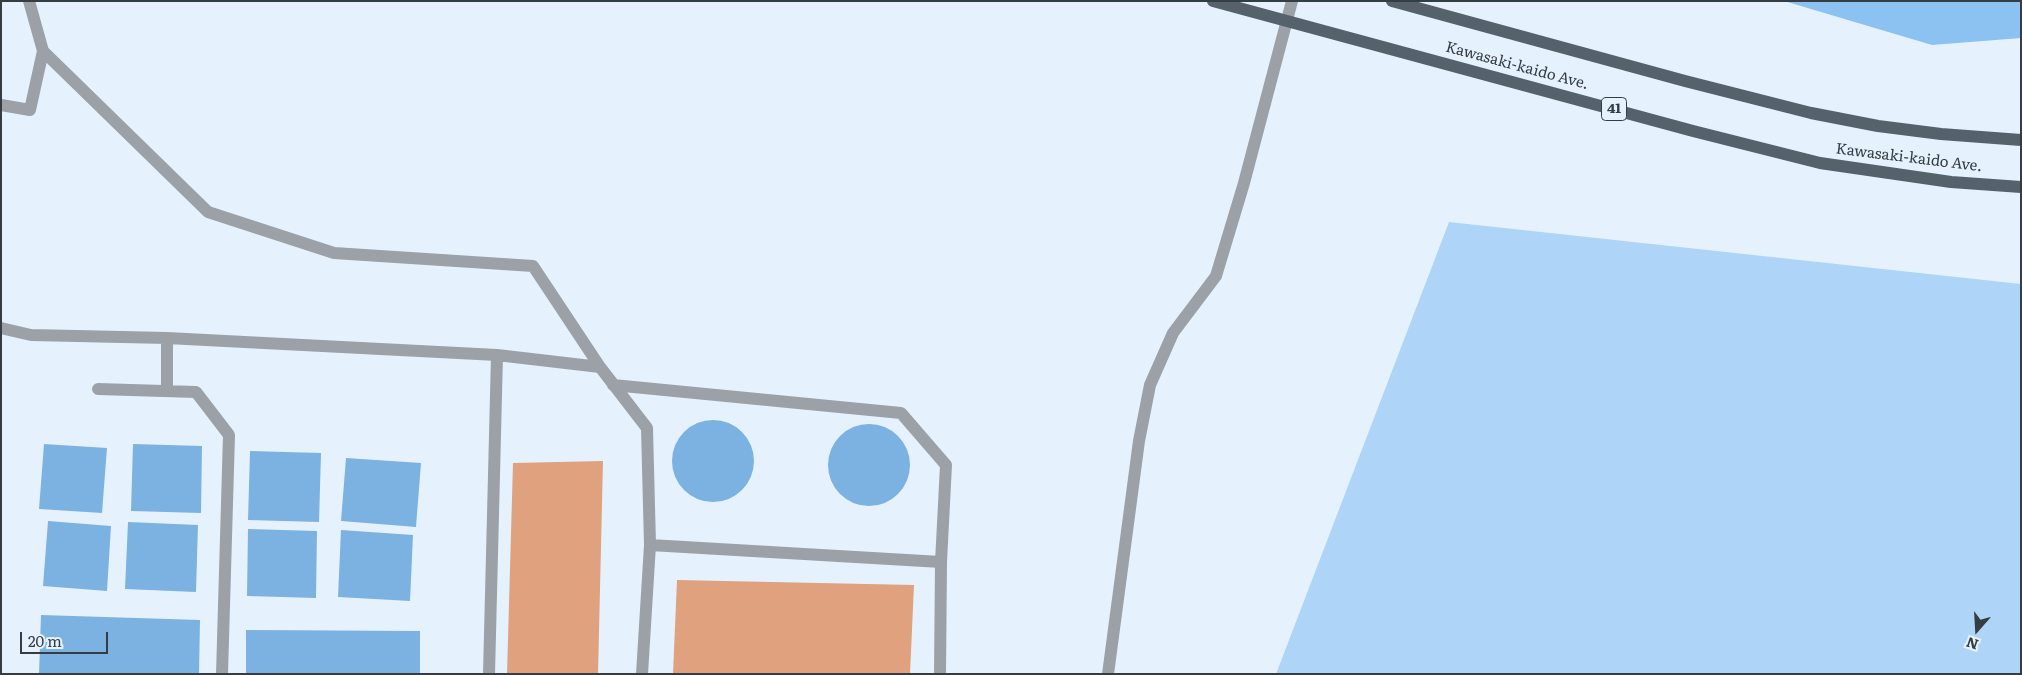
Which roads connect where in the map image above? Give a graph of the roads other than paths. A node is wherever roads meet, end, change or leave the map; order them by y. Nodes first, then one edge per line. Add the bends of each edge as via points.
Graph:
1 (29, 1) edge
2 (1213, 1) edge
3 (1292, 1) edge
4 (1392, 1) edge
5 (1287, 20) junction
6 (43, 51) junction
7 (1, 105) edge
8 (2021, 140) edge
9 (2021, 187) edge
10 (1, 328) edge
11 (167, 338) junction
12 (497, 355) junction
13 (600, 367) junction
14 (613, 385) junction
15 (98, 389) dead end
16 (167, 390) junction
17 (650, 545) junction
18 (941, 562) junction
19 (222, 674) edge
20 (489, 674) edge
21 (642, 674) edge
22 (940, 674) edge
23 (1108, 674) edge

1 - 6 lane
2 - 5 main road, Kawasaki-kaido Ave. / 41
3 - 5 lane
4 - 8 main road, Kawasaki-kaido Ave. via 1811,113 1932,133
5 - 9 main road, Kawasaki-kaido Ave. / 41 via 1820,163 1951,182
5 - 23 lane via 1216,276 1173,332 1150,385 1139,441
6 - 7 lane via 30,110
6 - 13 lane via 208,212 334,253 533,266
10 - 11 lane via 30,335
11 - 12 lane
11 - 16 lane
12 - 13 lane
12 - 20 lane
13 - 14 lane
14 - 17 lane via 647,428
14 - 18 lane via 901,413 946,465
15 - 16 lane
16 - 19 lane via 196,392 229,435
17 - 18 lane
17 - 21 lane
18 - 22 lane

